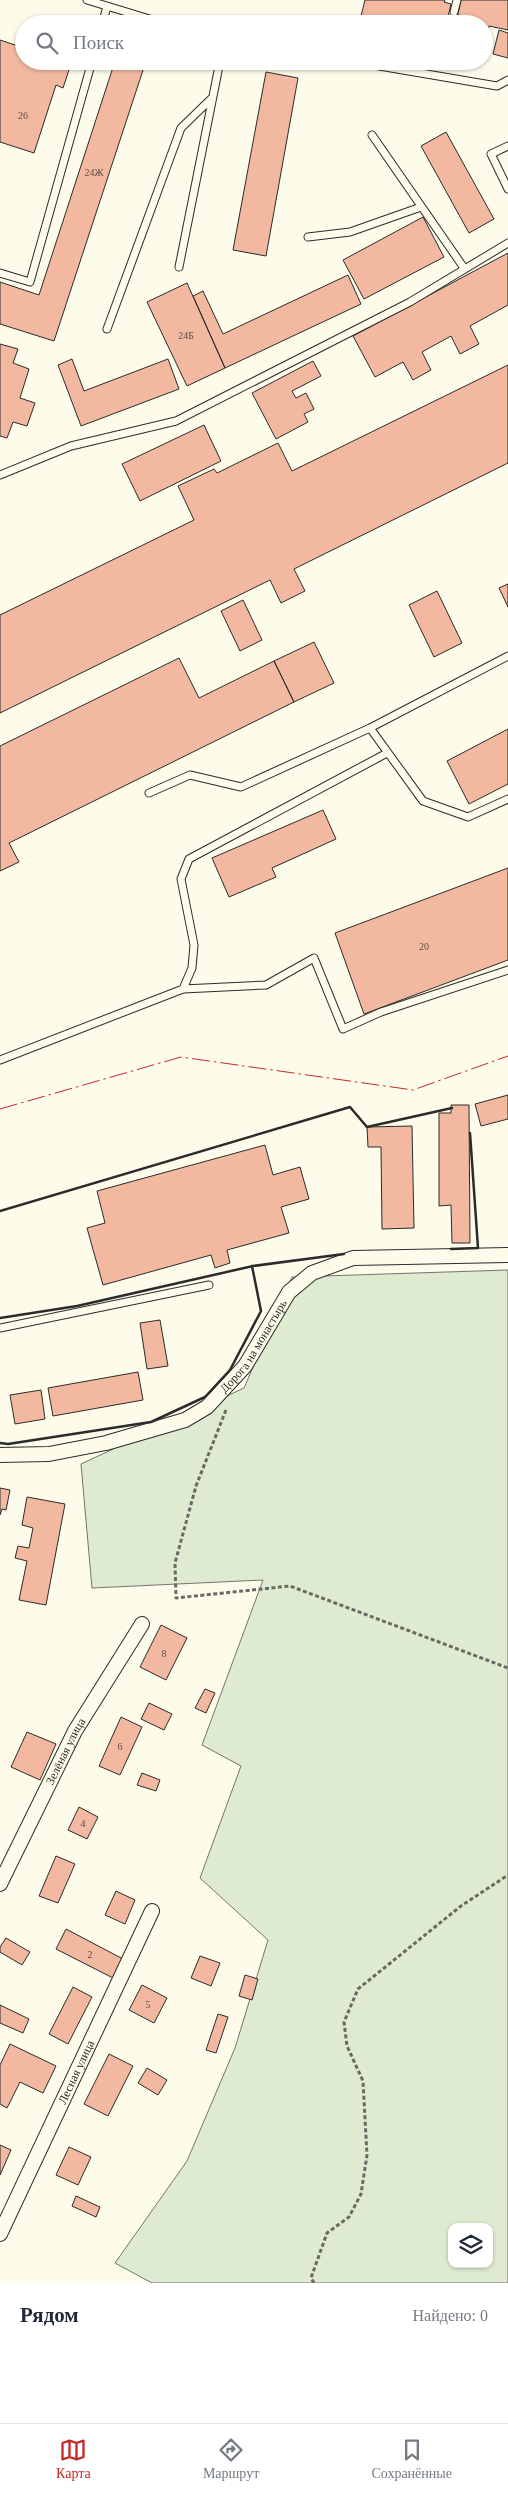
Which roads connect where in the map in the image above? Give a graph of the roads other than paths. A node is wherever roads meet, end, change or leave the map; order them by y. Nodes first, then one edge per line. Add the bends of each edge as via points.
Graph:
1 (87, 0) edge
2 (456, 0) edge
3 (107, 7) junction
4 (454, 12) dead end
5 (105, 15) edge
6 (135, 15) edge
7 (89, 70) edge
8 (218, 70) edge
9 (403, 70) edge
10 (508, 80) edge
11 (212, 98) junction
12 (372, 135) dead end
13 (508, 146) edge
14 (508, 189) edge
15 (421, 206) junction
16 (308, 237) dead end
17 (508, 243) edge
18 (179, 267) dead end
19 (464, 268) junction
20 (0, 273) edge
21 (107, 329) dead end
22 (0, 475) edge
23 (508, 656) edge
24 (370, 728) junction
25 (387, 753) junction
26 (150, 794) dead end
27 (508, 799) edge
28 (508, 970) edge
29 (182, 989) junction
30 (0, 1060) edge
31 (508, 1255) edge
32 (209, 1285) dead end
33 (0, 1328) edge
34 (0, 1455) edge
35 (142, 1624) dead end
36 (0, 1884) edge
37 (152, 1911) dead end
38 (0, 2234) edge

1 - 3 lane
2 - 4 lane
3 - 5 lane
3 - 6 lane
7 - 20 lane via 30,282
8 - 11 lane
9 - 10 lane via 497,86
11 - 18 lane
11 - 21 lane via 181,128
12 - 15 lane
13 - 14 lane via 491,154
15 - 16 lane via 350,232
15 - 19 lane
17 - 19 lane
19 - 22 lane via 410,302 176,421 71,446
23 - 24 lane
24 - 25 lane
24 - 26 lane via 241,787 190,775
25 - 27 lane via 423,801 468,817
25 - 29 lane via 189,859 181,879 194,945 192,968
28 - 29 lane via 381,1012 343,1030 314,958 266,985
29 - 30 lane
31 - 34 street, Дорога на монастырь via 353,1258 312,1273 289,1292 245,1366 207,1407 185,1420 106,1443 49,1454
32 - 33 lane
35 - 36 street, Зелёная улица via 76,1732
37 - 38 street, Лесная улица

